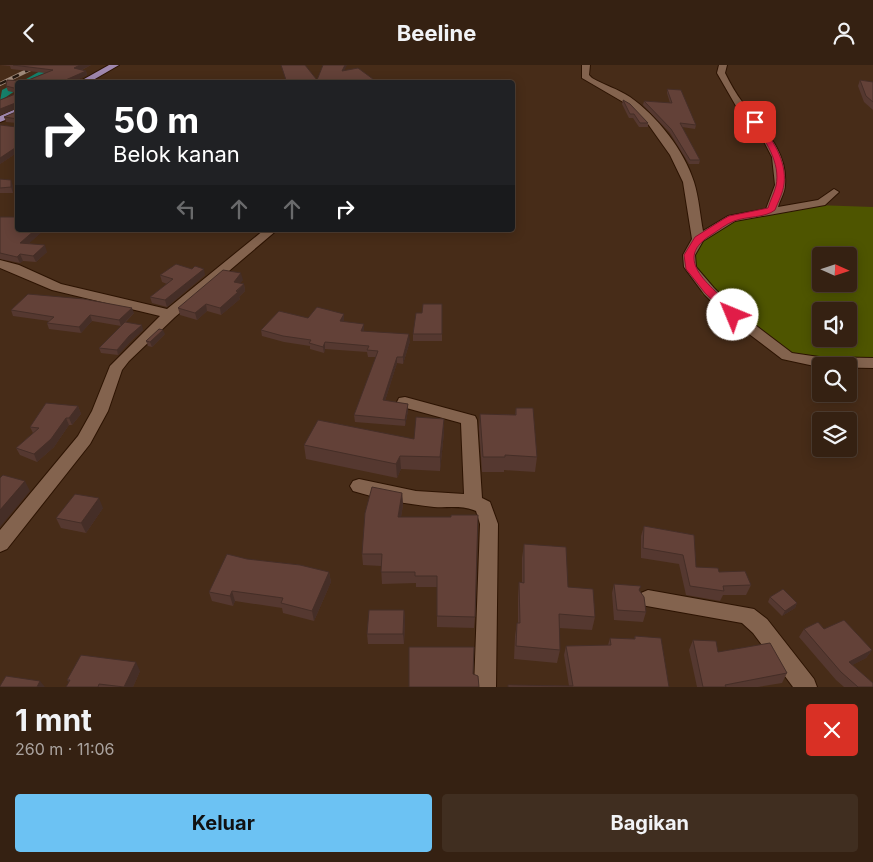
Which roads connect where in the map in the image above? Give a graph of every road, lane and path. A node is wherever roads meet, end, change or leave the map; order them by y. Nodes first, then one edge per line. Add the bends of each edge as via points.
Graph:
1 (115, 65) edge
2 (586, 65) edge
3 (723, 65) edge
4 (87, 80) edge
5 (15, 112) edge
6 (0, 119) edge
7 (834, 192) dead end
8 (771, 210) junction
9 (269, 232) edge
10 (698, 239) junction
11 (0, 264) edge
12 (170, 314) junction
13 (873, 363) edge
14 (405, 402) edge
15 (359, 486) dead end
16 (473, 500) junction
17 (0, 544) edge
18 (648, 599) dead end
19 (485, 687) edge
20 (806, 687) edge

1 - 4 main road
2 - 10 street via 585,76 625,98 651,122 677,157 687,176
3 - 8 street via 721,73 724,79 739,104 764,133 776,157 780,185
5 - 6 main road
7 - 8 street via 820,203
8 - 10 street via 732,218
9 - 12 street
10 - 13 street via 688,255 690,267 733,315 778,351 797,359
11 - 12 street via 57,287
12 - 17 street via 115,369 100,411 84,440
14 - 16 street via 469,420
15 - 16 street via 416,498
16 - 19 street via 484,507 489,524
18 - 20 street via 747,615 760,626

